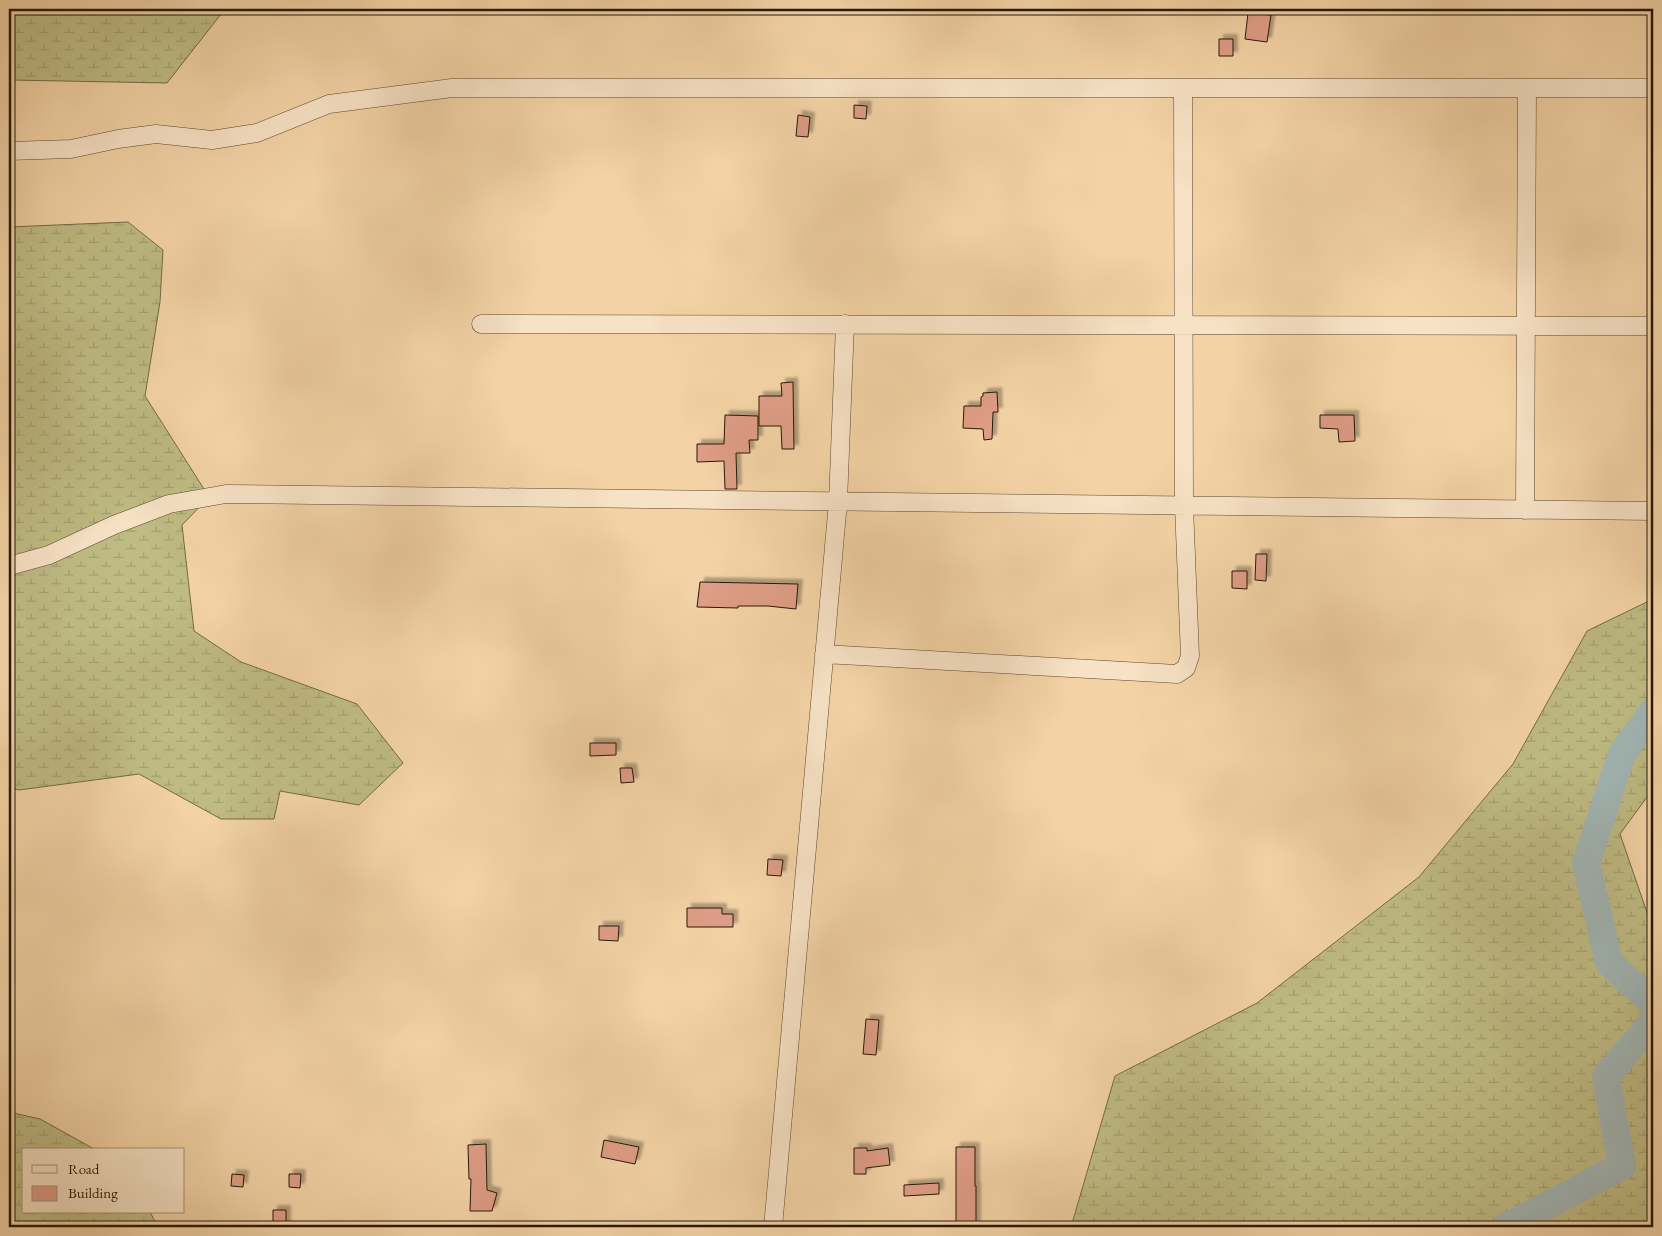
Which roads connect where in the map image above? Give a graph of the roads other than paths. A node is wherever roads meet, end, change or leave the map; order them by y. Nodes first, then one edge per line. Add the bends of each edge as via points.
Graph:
1 (1183, 88) junction
2 (1527, 88) junction
3 (1653, 88) edge
4 (9, 151) edge
5 (481, 324) dead end
6 (846, 324) junction
7 (1184, 325) junction
8 (1526, 326) junction
9 (1653, 326) edge
10 (838, 502) junction
11 (1184, 506) junction
12 (1525, 510) junction
13 (1653, 511) edge
14 (9, 566) edge
15 (824, 654) junction
16 (773, 1227) edge

1 - 2 street
1 - 4 street via 452,88 329,104 257,133 212,140 156,134 70,149
1 - 7 street
2 - 3 street
2 - 8 street
5 - 6 street
6 - 7 street
6 - 10 street
7 - 8 street
7 - 11 street
8 - 9 street
8 - 12 street
10 - 11 street
10 - 14 street via 226,494 169,504 49,555
10 - 15 street
11 - 12 street
11 - 15 street via 1190,656 1186,668 1177,674
12 - 13 street
15 - 16 street

